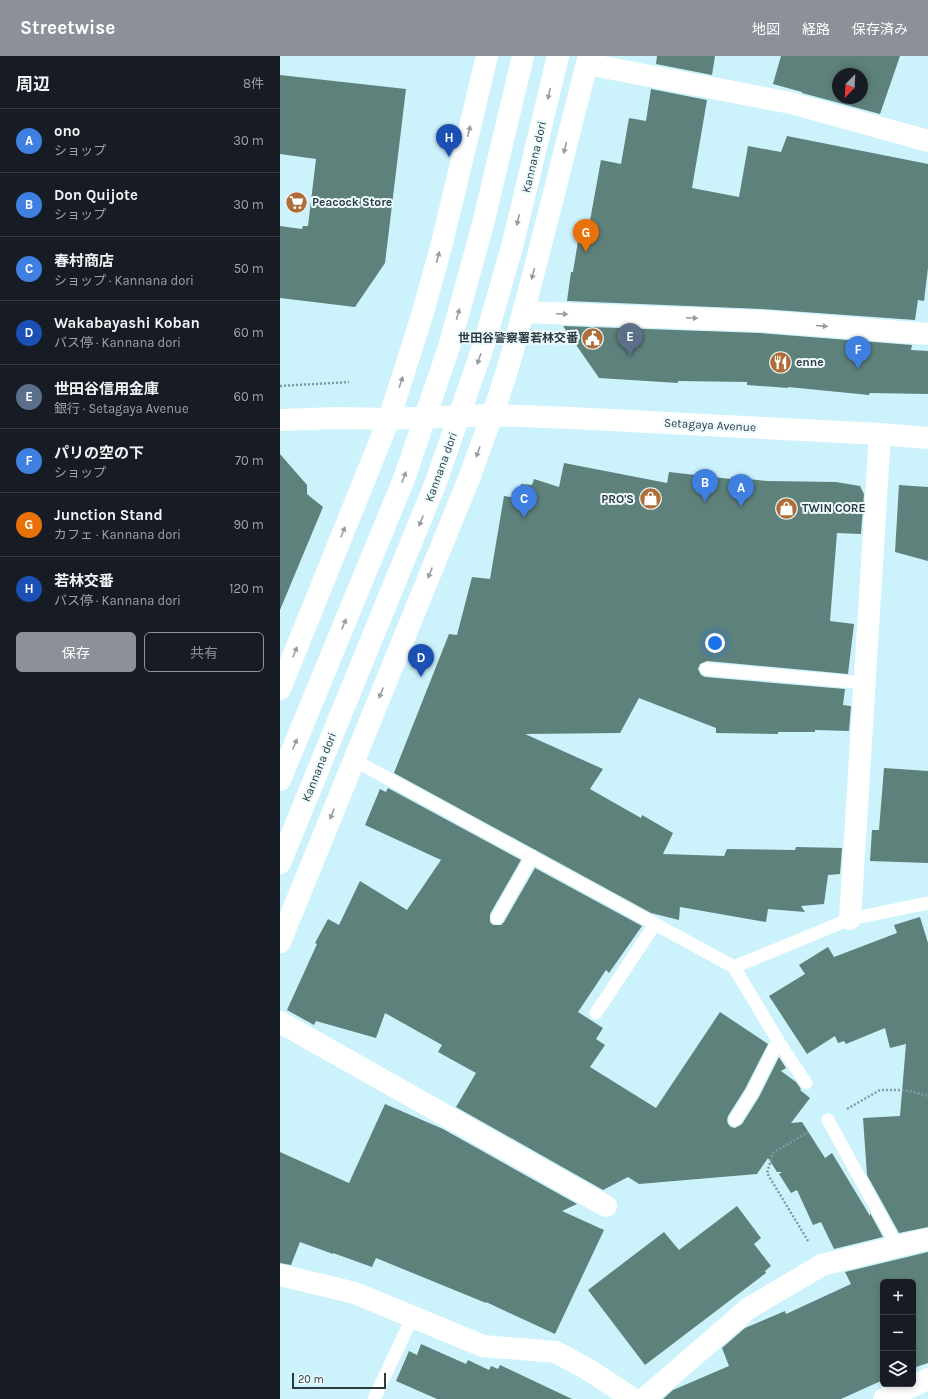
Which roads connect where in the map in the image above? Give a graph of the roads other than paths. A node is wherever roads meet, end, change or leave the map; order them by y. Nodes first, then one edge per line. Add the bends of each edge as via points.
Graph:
1 (487, 56) edge
2 (523, 56) edge
3 (558, 56) edge
4 (588, 60) edge
5 (928, 141) edge
6 (523, 312) junction
7 (928, 334) edge
8 (492, 416) junction
9 (388, 419) junction
10 (280, 420) edge
11 (880, 434) junction
12 (928, 438) edge
13 (706, 669) dead end
14 (864, 683) junction
15 (280, 689) edge
16 (354, 760) junction
17 (280, 780) edge
18 (532, 856) junction
19 (280, 863) edge
20 (928, 903) edge
21 (497, 918) dead end
22 (850, 919) junction
23 (655, 924) junction
24 (280, 942) edge
25 (734, 967) junction
26 (596, 1014) dead end
27 (280, 1022) edge
28 (780, 1044) junction
29 (806, 1083) dead end
30 (735, 1120) dead end
31 (828, 1120) dead end
32 (606, 1206) dead end
33 (928, 1239) edge
34 (897, 1246) junction
35 (280, 1275) edge
36 (413, 1316) junction
37 (928, 1379) edge
38 (374, 1399) edge
39 (633, 1399) edge
40 (644, 1399) edge
41 (884, 1399) edge

9 -> 1 main road via 424,312
17 -> 2 main road via 404,479 449,347 482,228
3 -> 19 main road, Kannana dori via 512,247 477,366 436,482
4 - 5 main road via 791,103
4 -> 6 main road
6 -> 7 main road via 761,321
6 - 8 main road via 509,366
8 - 9 main road, Setagaya Avenue
8 - 11 main road, Setagaya Avenue
8 -> 16 main road
9 - 10 main road
15 -> 9 main road
11 - 12 main road, Setagaya Avenue
11 - 14 main road
13 - 14 lane
14 - 22 main road
16 - 18 lane
16 -> 24 main road
18 - 21 lane
18 - 23 lane
20 - 22 lane
22 - 25 lane
23 - 25 lane
23 - 26 lane
25 - 28 lane
27 - 32 main road
28 - 29 lane
28 - 30 lane via 775,1047
31 - 34 lane
33 - 34 main road
34 - 40 main road via 822,1265 748,1308
35 - 36 main road via 355,1293
36 - 38 lane
36 - 39 main road via 483,1346 556,1352
37 - 41 main road

